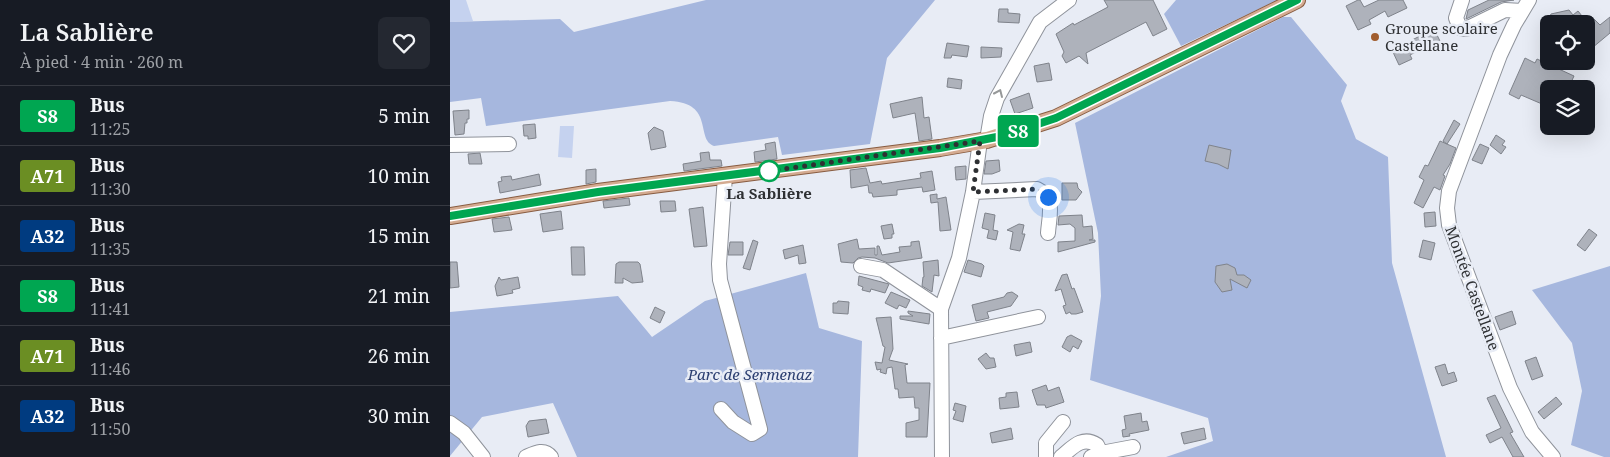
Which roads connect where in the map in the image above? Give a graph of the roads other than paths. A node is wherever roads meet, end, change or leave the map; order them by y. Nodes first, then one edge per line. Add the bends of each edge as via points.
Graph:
1 (1069, 0) edge
2 (1297, 0) edge
3 (1462, 0) edge
4 (1526, 6) edge
5 (984, 141) junction
6 (509, 144) dead end
7 (450, 145) edge
8 (724, 176) junction
9 (973, 192) junction
10 (450, 216) edge
11 (1048, 233) dead end
12 (861, 266) dead end
13 (941, 309) junction
14 (1038, 317) dead end
15 (941, 338) junction
16 (721, 409) dead end
17 (1062, 422) dead end
18 (450, 423) edge
19 (1134, 447) dead end
20 (1096, 455) edge
21 (483, 457) edge
22 (526, 457) edge
23 (551, 457) edge
24 (942, 457) edge
25 (1046, 457) edge
26 (1061, 457) edge
27 (1554, 457) edge

5 -> 1 street via 997,98 1040,22
2 - 5 main road via 1056,118
3 - 4 street via 1456,18 1460,28 1505,10
4 - 27 street, Montée Castellane via 1500,55 1449,191 1447,208 1449,225 1510,388 1532,432
5 - 8 main road
5 - 9 street
6 - 7 street
8 - 10 main road
8 - 16 street via 720,280 760,428 752,434 733,422
9 - 11 street via 1037,189 1044,192 1050,203
9 - 13 street via 959,258
12 - 13 street via 883,270
13 - 15 street
14 - 15 street
15 - 24 street
17 - 25 street via 1046,443
18 - 21 street via 464,433
19 - 20 street
20 - 26 street via 1097,445 1087,441 1076,444
22 - 23 street via 542,451

